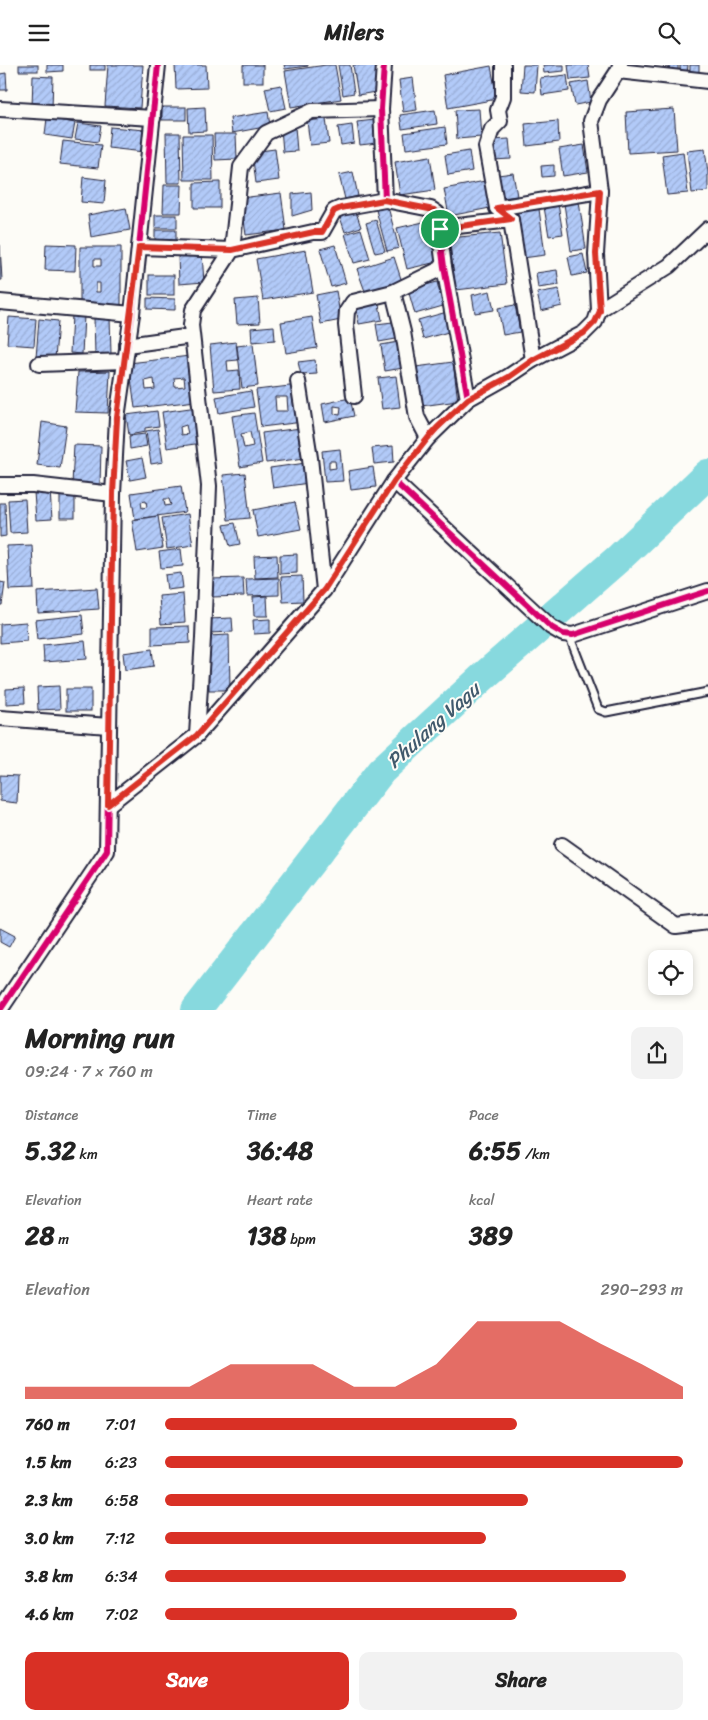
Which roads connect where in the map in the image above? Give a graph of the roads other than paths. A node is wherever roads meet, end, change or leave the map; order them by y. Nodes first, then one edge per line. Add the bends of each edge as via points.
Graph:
1 (158, 65) edge
2 (384, 65) edge
3 (503, 65) edge
4 (619, 68) edge
5 (708, 81) edge
6 (0, 109) edge
7 (381, 109) junction
8 (153, 118) junction
9 (600, 191) junction
10 (384, 200) junction
11 (497, 208) junction
12 (511, 219) junction
13 (440, 229) junction
14 (708, 229) edge
15 (139, 247) junction
16 (232, 250) junction
17 (444, 267) junction
18 (393, 292) junction
19 (0, 303) edge
20 (600, 311) junction
21 (132, 314) junction
22 (192, 336) junction
23 (127, 345) junction
24 (533, 360) junction
25 (125, 361) junction
26 (39, 364) dead end
27 (298, 381) dead end
28 (354, 396) dead end
29 (468, 399) junction
30 (428, 438) junction
31 (394, 481) junction
32 (0, 485) edge
33 (113, 494) junction
34 (324, 590) junction
35 (708, 591) edge
36 (569, 634) junction
37 (708, 692) edge
38 (0, 718) edge
39 (109, 726) junction
40 (197, 735) junction
41 (108, 805) junction
42 (562, 845) dead end
43 (708, 923) edge
44 (0, 1010) edge

1 - 8 street
2 - 7 street
3 - 11 street via 503,97 498,110 500,121 492,129 486,147
4 - 5 street
4 - 9 street via 599,100 591,121
6 - 8 street
7 - 10 street
7 - 16 street via 312,111 266,133 241,167
8 - 15 street
9 - 11 street
9 - 20 street via 596,254
10 - 13 street via 434,210
10 - 16 street via 334,211 322,232
11 - 12 street
12 - 13 street
12 - 24 street
13 - 17 street
14 - 20 street via 669,266
15 - 16 street
15 - 21 street
16 - 22 street via 193,310
17 - 18 street
17 - 29 street
18 - 28 street via 353,303 346,311
18 - 30 street via 417,417
19 - 21 street
20 - 24 street via 584,333
21 - 23 street
22 - 23 street
22 - 40 street via 209,486
23 - 25 street
24 - 29 street
25 - 26 street
25 - 33 street via 117,418
27 - 34 street
29 - 30 street
30 - 31 street
31 - 34 street
31 - 36 street via 552,627
32 - 33 street via 33,485
33 - 39 street
34 - 40 street
35 - 36 street
36 - 37 lane via 598,709 602,711
38 - 39 street
39 - 41 street
40 - 41 street
41 - 44 street via 107,851
42 - 43 street via 676,925

